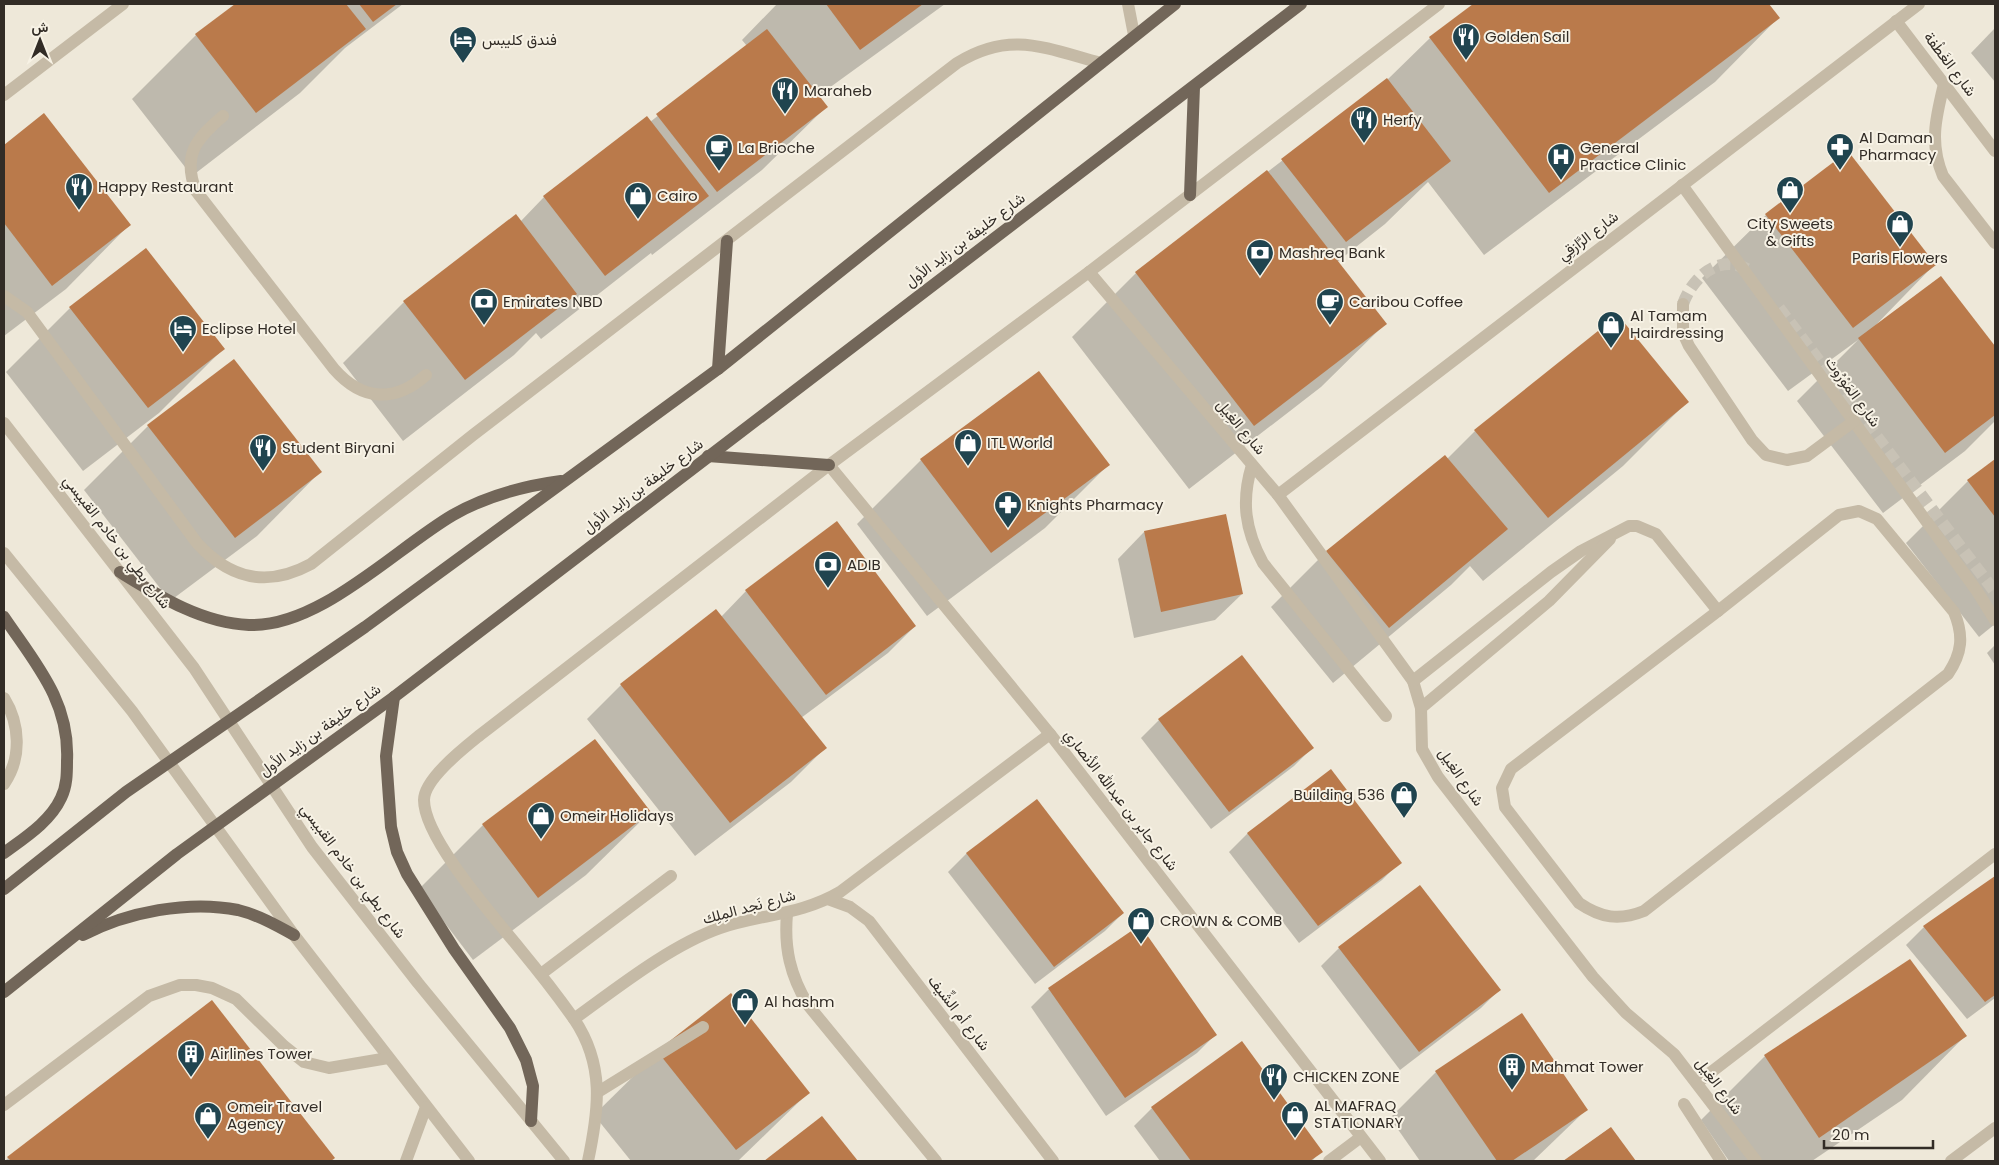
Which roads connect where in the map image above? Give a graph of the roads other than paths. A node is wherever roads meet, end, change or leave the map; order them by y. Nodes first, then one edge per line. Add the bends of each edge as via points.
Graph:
1 (123, 4) edge
2 (1128, 4) edge
3 (1175, 4) edge
4 (1300, 4) edge
5 (1439, 4) edge
6 (1919, 4) edge
7 (114, 8) edge
8 (1896, 21) junction
9 (1134, 35) junction
10 (1101, 63) junction
11 (1944, 84) junction
12 (1194, 87) junction
13 (4, 95) edge
14 (223, 116) dead end
15 (1995, 151) edge
16 (1682, 185) junction
17 (1190, 195) junction
18 (726, 241) junction
19 (1995, 243) edge
20 (1089, 272) junction
21 (4, 296) edge
22 (1683, 304) tunnel mouth
23 (718, 368) junction
24 (426, 375) dead end
25 (1854, 421) junction
26 (4, 423) edge
27 (708, 456) junction
28 (829, 465) junction
29 (1252, 465) junction
30 (564, 481) junction
31 (1278, 495) junction
32 (1615, 534) junction
33 (4, 553) edge
34 (120, 572) junction
35 (1718, 611) junction
36 (4, 617) edge
37 (1995, 620) edge
38 (1413, 681) junction
39 (394, 697) junction
40 (4, 698) edge
41 (1421, 708) junction
42 (1386, 716) dead end
43 (228, 722) junction
44 (1050, 734) junction
45 (169, 763) junction
46 (4, 784) edge
47 (271, 786) junction
48 (216, 826) junction
49 (4, 853) edge
50 (1995, 854) edge
51 (671, 876) dead end
52 (4, 889) edge
53 (828, 899) junction
54 (787, 914) junction
55 (294, 935) junction
56 (61, 946) junction
57 (541, 974) junction
58 (4, 992) edge
59 (574, 1018) junction
60 (703, 1027) dead end
61 (388, 1058) junction
62 (1697, 1083) junction
63 (598, 1092) junction
64 (1684, 1104) dead end
65 (4, 1105) edge
66 (426, 1107) junction
67 (531, 1121) junction
68 (1995, 1128) edge
69 (1361, 1137) junction
70 (406, 1161) edge
71 (469, 1161) edge
72 (564, 1161) edge
73 (588, 1161) edge
74 (936, 1161) edge
75 (1052, 1161) edge
76 (1329, 1161) edge
77 (1380, 1161) edge
78 (1721, 1161) edge
79 (1756, 1161) edge
80 (1951, 1161) edge

1 - 7 street
2 - 9 street
3 - 9 main road
4 - 12 main road, شارع خليفة بن زايد الأول
5 - 17 street
6 - 8 street, شارع الرَّازقِي
7 - 13 street
8 - 11 street, شارع الغَطْفة
8 - 16 street, شارع الرَّازقِي
9 - 10 main road
10 - 18 street via 1027,44 994,46 974,52
10 - 23 main road
11 - 15 street, شارع الغَطْفة
11 - 19 street via 1934,134 1938,163 1943,176
12 - 17 main road
12 - 27 main road, شارع خليفة بن زايد الأول
14 - 24 street via 194,147 190,169 196,191 334,369 344,381 371,394 401,392
16 - 25 street, شارع المَوْرُوث
16 - 31 street, شارع الرَّازقِي
17 - 20 street
18 - 21 street via 472,435 311,564 295,573 277,577 258,578 241,574 209,556 27,312
18 - 23 main road
20 - 28 street
20 - 29 street, شارع الغِيل
22 - 25 street via 1683,333 1689,346 1752,440 1766,455 1787,460 1807,456
23 - 30 main road
25 - 37 street, شارع المَوْرُوث
26 - 34 street, شارع بطي بن خادم القبيسي
27 - 28 main road
27 - 39 main road, شارع خليفة بن زايد الأول
28 - 44 street, شارع جابر بن عبدالله الأنصاري
28 - 57 street via 480,735 447,763 433,781 424,799 427,817 435,832 457,871
29 - 31 street, شارع الغِيل
29 - 42 street via 1244,505 1253,544 1263,563
30 - 34 main road via 509,491 454,514 335,597 288,619 250,625 219,620 166,600
30 - 43 main road via 365,627
31 - 38 street, شارع الغِيل
32 - 35 street via 1621,529 1637,526 1656,534
32 - 38 street via 1581,550
32 - 41 street via 1549,601
33 - 45 street via 132,711
34 - 43 street, شارع بطي بن خادم القبيسي via 194,668
35 - 35 street via 1519,762 1505,777 1502,798 1511,816 1579,903 1604,916 1631,916 1656,904 1936,685 1957,661 1962,644 1954,612 1877,519 1859,511 1839,516
36 - 49 main road via 51,685 64,720 68,757 61,799 48,818
38 - 41 street, شارع الغِيل
39 - 47 main road, شارع خليفة بن زايد الأول
39 - 67 main road via 386,756 391,828 397,852 421,897 514,1036 526,1060 533,1086
40 - 46 street via 17,730 17,752 10,776
41 - 62 street, شارع الغِيل via 1422,749 1438,777 1593,977 1626,1013 1664,1044
43 - 45 main road
43 - 47 street, شارع بطي بن خادم القبيسي
44 - 53 street, شارع نَجد المِلِك
44 - 69 street, شارع جابر بن عبدالله الأنصاري
45 - 48 street
45 - 52 main road via 87,821
47 - 48 main road, شارع خليفة بن زايد الأول
47 - 67 street, شارع بطي بن خادم القبيسي via 312,847
48 - 55 street
48 - 56 main road, شارع خليفة بن زايد الأول
50 - 62 street
51 - 57 street
53 - 54 street, شارع نَجد المِلِك
53 - 75 street, شارع أم الشِّيف via 850,907 869,921
54 - 59 street, شارع نَجد المِلِك via 720,928 702,936 634,976
54 - 74 street via 786,952 798,988 808,1005
55 - 56 main road via 267,920 238,910 207,907 118,920
55 - 61 street
56 - 58 main road, شارع خليفة بن زايد الأول
57 - 59 street
59 - 63 street via 594,1055
60 - 63 street
61 - 65 street via 329,1068 310,1064 289,1051 236,999 212,988 180,985 149,996
61 - 66 street
62 - 79 street, شارع الغِيل
63 - 73 street
64 - 78 street
66 - 70 street
66 - 71 street
67 - 72 street, شارع بطي بن خادم القبيسي
68 - 80 street
69 - 76 street
69 - 77 street, شارع جابر بن عبدالله الأنصاري

